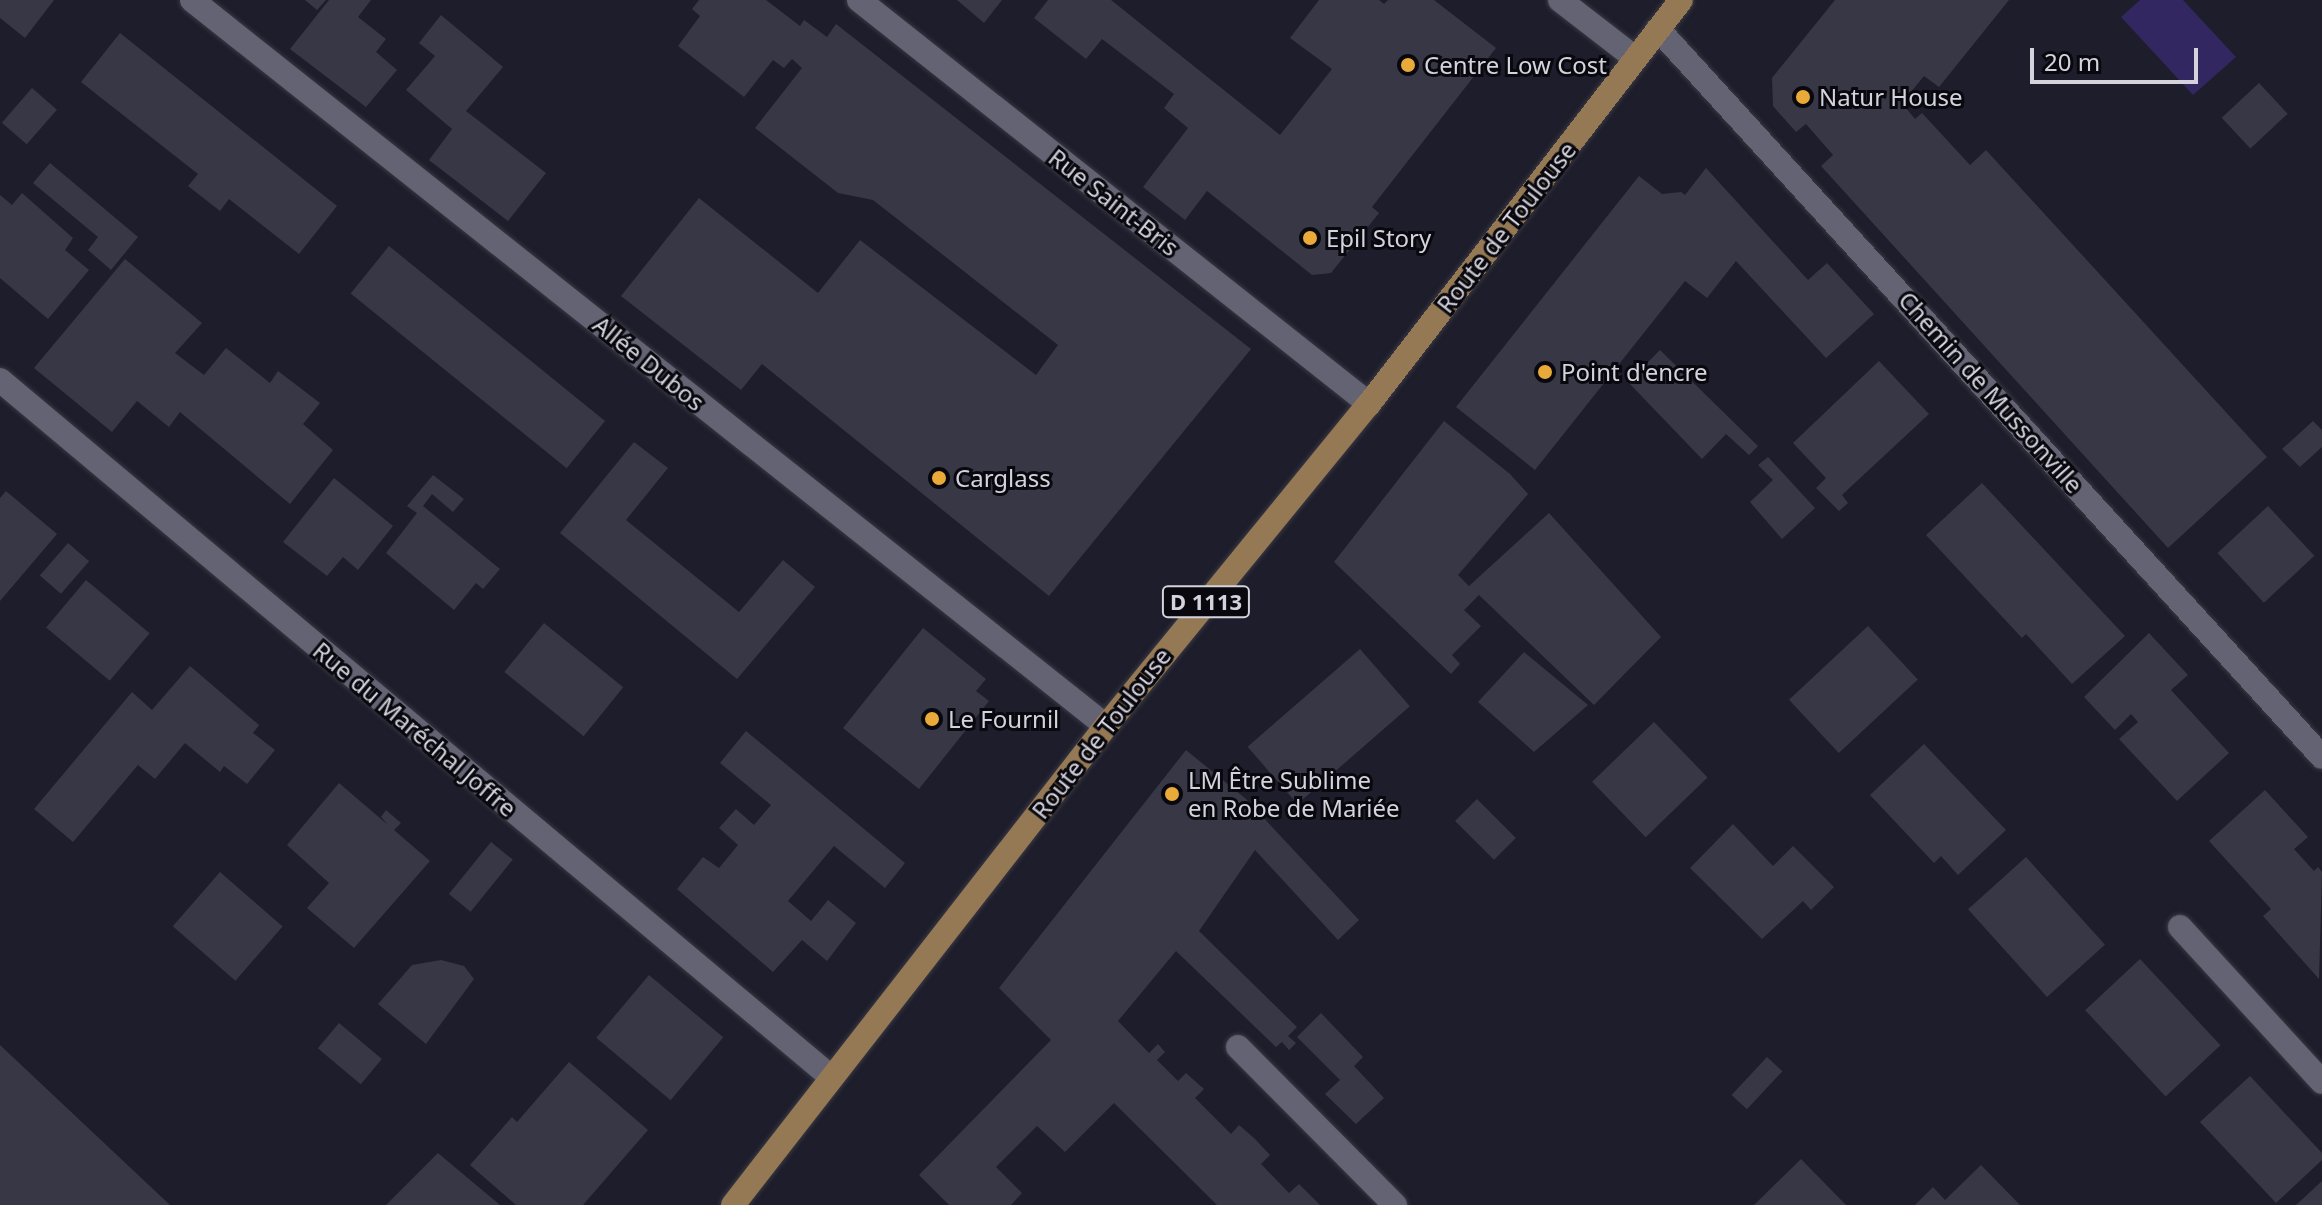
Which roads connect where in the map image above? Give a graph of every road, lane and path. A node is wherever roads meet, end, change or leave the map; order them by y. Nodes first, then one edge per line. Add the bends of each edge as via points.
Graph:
1 (192, 0) edge
2 (859, 0) edge
3 (1560, 0) edge
4 (1681, 0) edge
5 (1658, 29) junction
6 (1635, 58) junction
7 (0, 380) edge
8 (1369, 404) junction
9 (1106, 726) junction
10 (2322, 757) edge
11 (2180, 927) dead end
12 (1238, 1047) dead end
13 (831, 1077) junction
14 (2322, 1082) edge
15 (733, 1205) edge
16 (1395, 1205) edge

1 - 9 street, Allée Dubos
2 - 8 street, Rue Saint-Bris
3 - 6 street
4 - 5 main road, Route de Toulouse / D 1113
5 - 6 main road, Route de Toulouse / D 1113
5 - 10 street, Chemin de Mussonville
6 - 8 main road, Route de Toulouse / D 1113
7 - 13 street, Rue du Maréchal Joffre
8 - 9 main road, Route de Toulouse / D 1113
9 - 13 main road, Route de Toulouse / D 1113
11 - 14 street
12 - 16 street
13 - 15 main road, Route de Toulouse / D 1113

